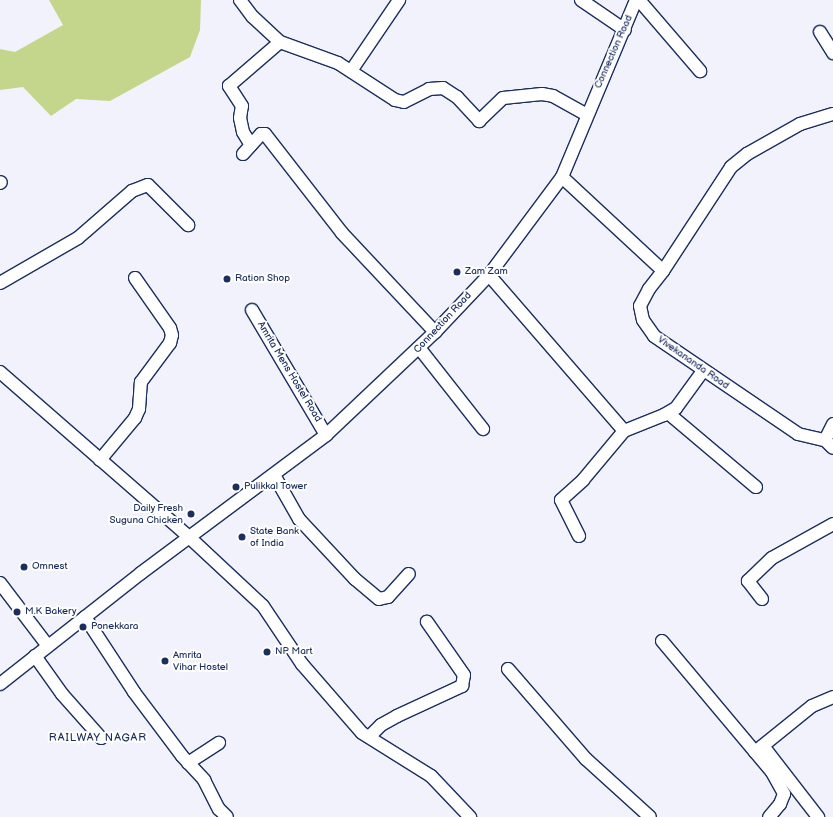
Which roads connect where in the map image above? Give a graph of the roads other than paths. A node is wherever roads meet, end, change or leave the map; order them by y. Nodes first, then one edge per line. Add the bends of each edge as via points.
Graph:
1 (240, 0) edge
2 (399, 0) edge
3 (581, 0) edge
4 (636, 0) edge
5 (639, 0) edge
6 (625, 30) junction
7 (820, 32) dead end
8 (280, 42) junction
9 (833, 53) edge
10 (351, 71) junction
11 (700, 72) dead end
12 (586, 114) junction
13 (833, 114) edge
14 (562, 177) junction
15 (188, 225) dead end
16 (663, 271) junction
17 (489, 275) junction
18 (135, 278) dead end
19 (0, 283) edge
20 (252, 310) dead end
21 (435, 332) junction
22 (420, 349) junction
23 (703, 371) junction
24 (0, 372) edge
25 (668, 413) junction
26 (833, 424) edge
27 (483, 429) dead end
28 (624, 431) junction
29 (326, 435) junction
30 (829, 444) edge
31 (100, 460) junction
32 (274, 475) junction
33 (756, 487) dead end
34 (833, 524) edge
35 (579, 536) dead end
36 (189, 537) junction
37 (409, 574) dead end
38 (0, 583) edge
39 (762, 599) dead end
40 (85, 617) junction
41 (427, 622) dead end
42 (662, 641) dead end
43 (48, 646) junction
44 (35, 656) junction
45 (508, 669) dead end
46 (0, 684) edge
47 (833, 697) edge
48 (369, 737) junction
49 (101, 738) dead end
50 (219, 743) dead end
51 (759, 749) junction
52 (188, 763) junction
53 (227, 817) edge
54 (470, 817) edge
55 (650, 817) edge
56 (769, 817) edge
57 (818, 817) edge

1 - 8 street via 253,17
2 - 10 street
3 - 6 street
4 - 6 street, Connection Road
5 - 11 street
6 - 12 street, Connection Road
7 - 9 street
8 - 10 street via 338,63
8 - 21 street via 229,86 242,106 240,118 247,149 261,134 265,134 342,233
10 - 12 street via 387,96 404,102 429,89 443,88 457,97 479,121 503,98 527,94 553,96
12 - 14 street, Connection Road
13 - 16 street, Vivekananda Road via 800,124 747,154 731,167
14 - 16 street
14 - 17 street, Connection Road
15 - 19 street via 148,185 132,191 78,238
16 - 23 street, Vivekananda Road via 640,306 642,320 654,336
17 - 21 street, Connection Road
17 - 28 street
18 - 31 street via 172,335 170,344 141,382 139,408 135,418
20 - 29 street, Amrita Mens Hostel Road
21 - 22 street, Connection Road
22 - 27 street
22 - 29 street, Connection Road
23 - 25 street via 676,408
23 - 30 street, Vivekananda Road via 798,434
24 - 31 street
25 - 28 street
25 - 33 street
26 - 30 street
28 - 35 street via 583,480 561,500
29 - 32 street, Connection Road
31 - 36 street
32 - 36 street, Connection Road
32 - 37 street via 299,520 355,579 379,599 388,598
34 - 39 street via 772,558 748,581
36 - 40 street, Connection Road
36 - 48 street via 263,606 302,664 362,733
38 - 43 street
40 - 43 street, Connection Road
40 - 52 street via 134,692
41 - 48 street via 464,675 462,686 391,719
42 - 51 street
43 - 44 street, Connection Road
44 - 46 street, Connection Road
44 - 49 street via 62,694
45 - 55 street via 586,759
47 - 51 street via 812,706
48 - 54 street via 430,776
50 - 52 street
51 - 56 street via 784,794 780,804
51 - 57 street
52 - 53 street via 204,780 219,809

